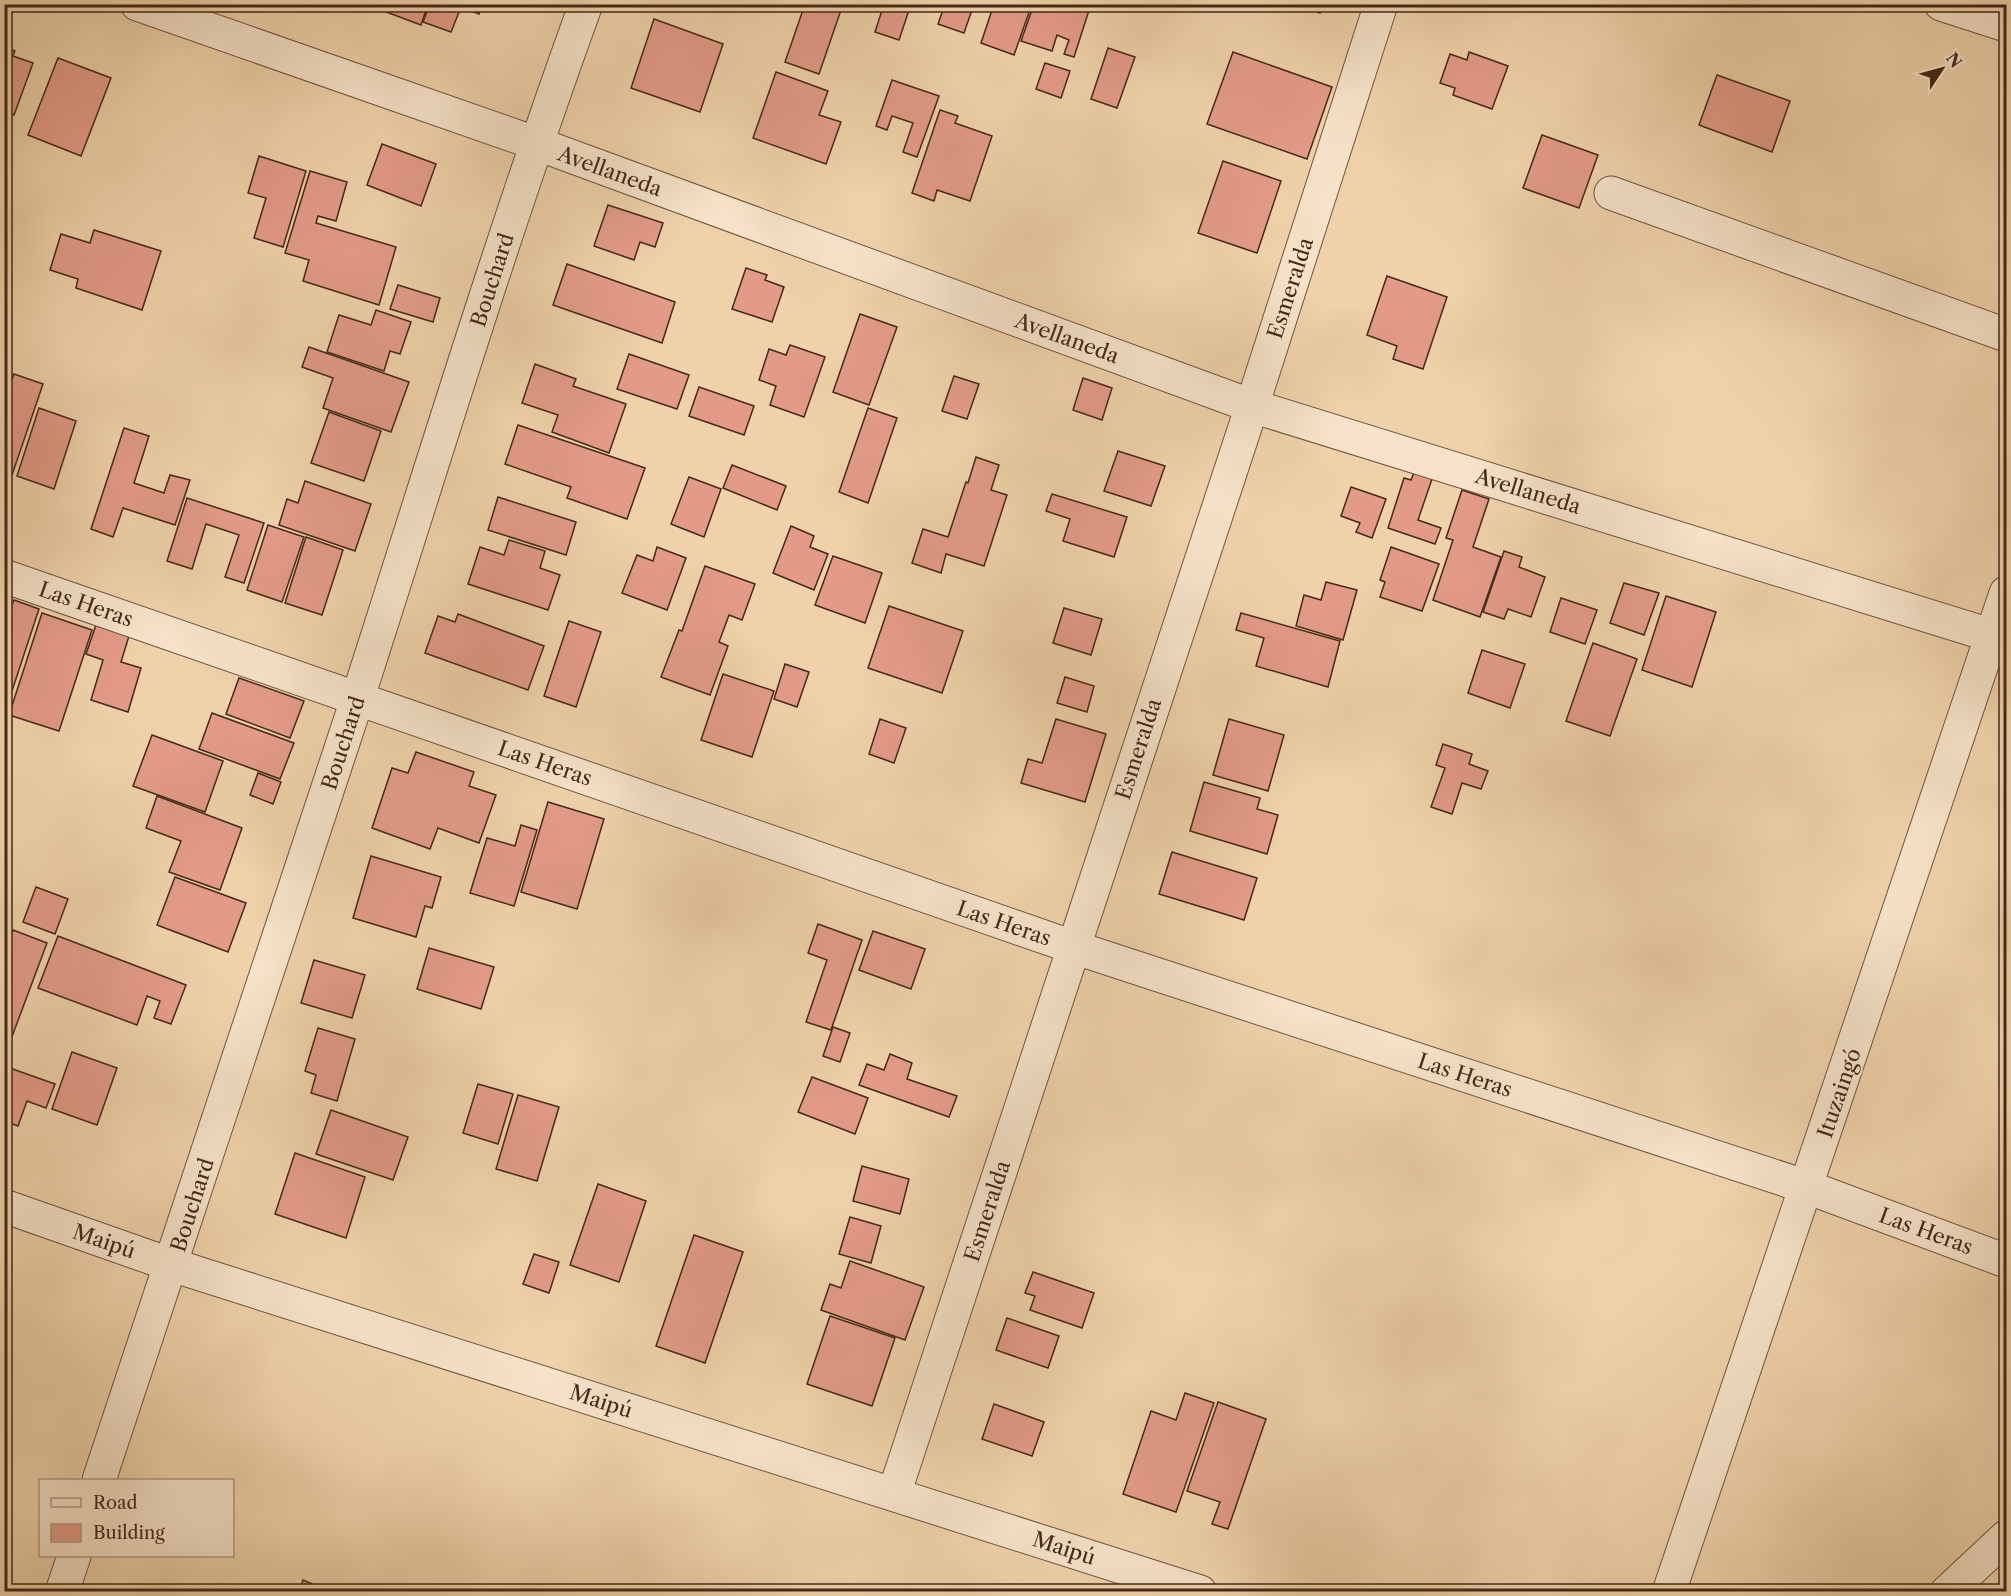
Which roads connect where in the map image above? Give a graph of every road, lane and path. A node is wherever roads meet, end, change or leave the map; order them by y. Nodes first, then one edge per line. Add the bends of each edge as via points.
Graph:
1 (137, 4) edge
2 (586, 4) edge
3 (1382, 4) edge
4 (1941, 4) edge
5 (2007, 25) edge
6 (536, 144) junction
7 (1611, 193) dead end
8 (2007, 335) edge
9 (1252, 406) junction
10 (4, 576) edge
11 (2007, 593) edge
12 (1999, 638) edge
13 (358, 698) junction
14 (1073, 946) junction
15 (1807, 1187) junction
16 (4, 1206) edge
17 (2007, 1260) edge
18 (172, 1265) junction
19 (99, 1479) edge
20 (894, 1494) junction
21 (2007, 1537) edge
22 (74, 1557) edge
23 (62, 1592) edge
24 (1200, 1592) edge
25 (1669, 1592) edge
26 (1947, 1592) edge

1 - 6 street, Avellaneda
2 - 6 street, Bouchard
3 - 9 street, Esmeralda
4 - 5 street
6 - 9 street, Avellaneda
6 - 13 street, Bouchard
7 - 8 street
9 - 12 street, Avellaneda
9 - 14 street, Esmeralda
10 - 13 street, Las Heras
11 - 12 street, Ituzaingó
12 - 15 street, Ituzaingó
13 - 14 street, Las Heras
13 - 18 street, Bouchard
14 - 15 street, Las Heras
14 - 20 street, Esmeralda
15 - 17 street, Las Heras
15 - 25 street, Ituzaingó
16 - 18 street, Maipú
18 - 19 street, Bouchard
18 - 20 street, Maipú
20 - 24 street, Maipú
21 - 26 street
22 - 23 street

